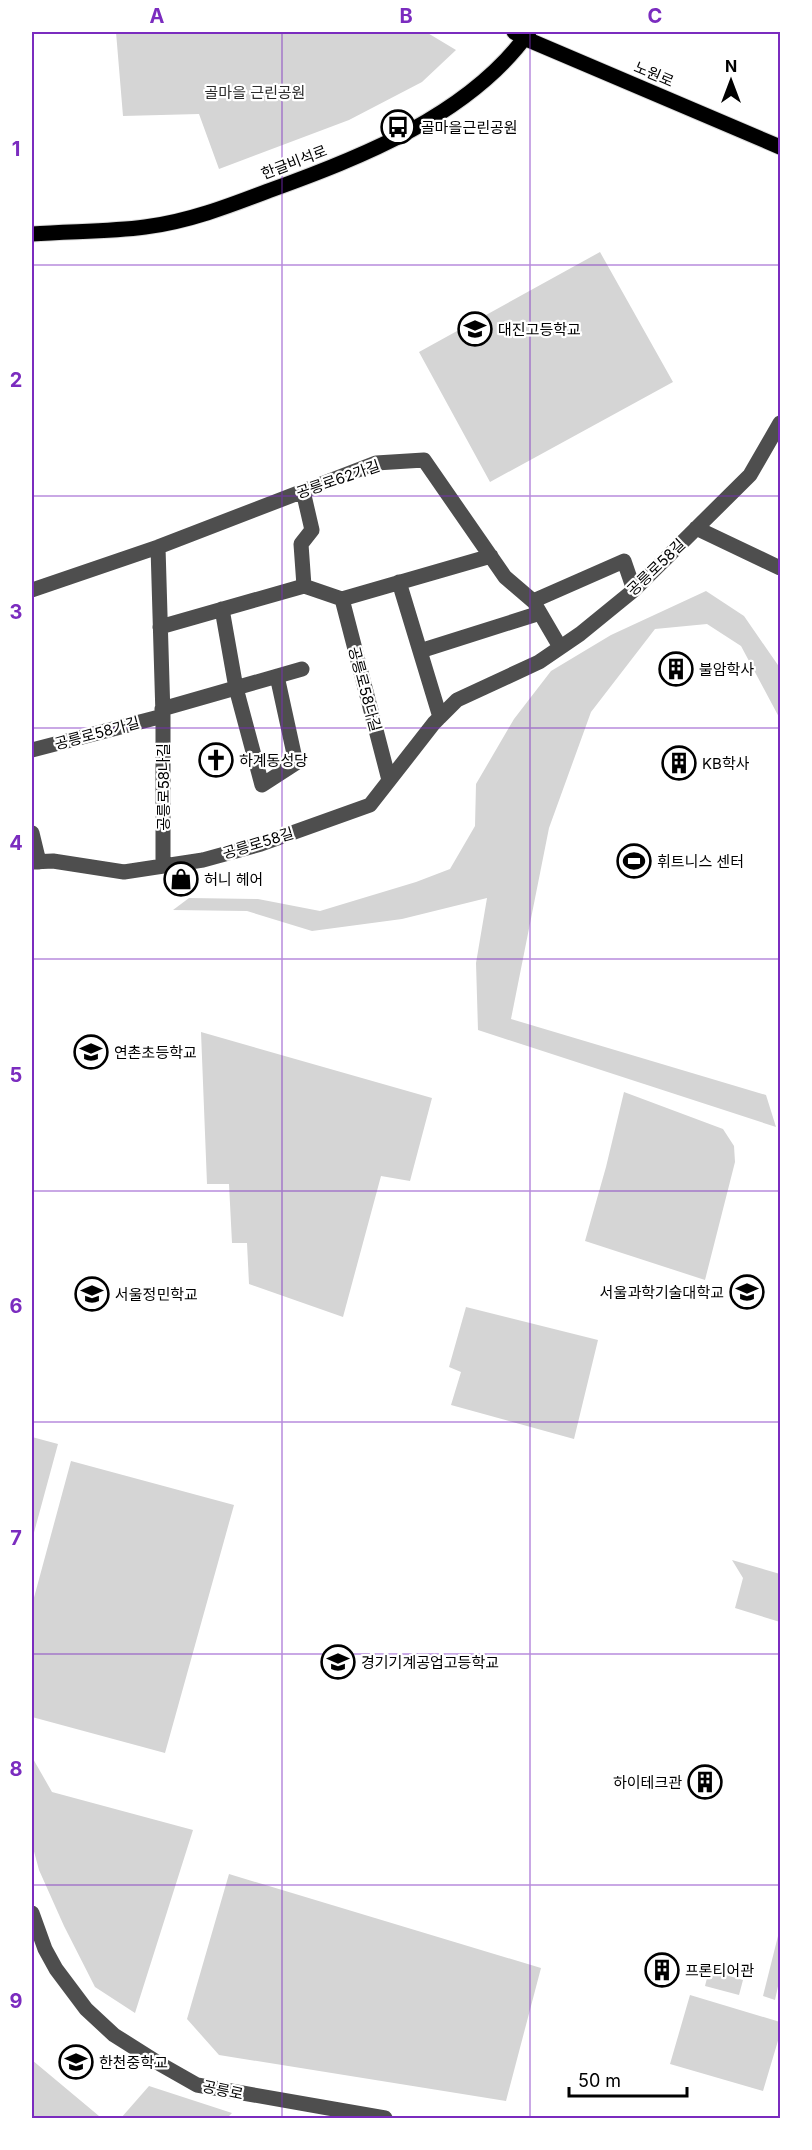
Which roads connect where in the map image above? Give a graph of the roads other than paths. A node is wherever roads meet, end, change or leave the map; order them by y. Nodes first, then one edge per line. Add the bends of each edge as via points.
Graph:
1 (522, 34) edge
2 (780, 147) edge
3 (32, 234) edge
4 (780, 423) edge
5 (303, 491) junction
6 (696, 528) junction
7 (158, 547) junction
8 (491, 556) junction
9 (780, 568) edge
10 (399, 582) junction
11 (304, 586) junction
12 (32, 590) edge
13 (634, 590) junction
14 (342, 598) junction
15 (537, 607) junction
16 (222, 609) junction
17 (160, 627) junction
18 (560, 648) junction
19 (420, 651) junction
20 (302, 669) dead end
21 (277, 676) junction
22 (236, 688) junction
23 (163, 712) junction
24 (440, 717) junction
25 (32, 750) edge
26 (389, 780) junction
27 (32, 833) edge
28 (35, 862) edge
29 (163, 866) junction
30 (32, 1913) edge
31 (385, 2118) edge

1 - 2 main road, 노원로
1 - 3 main road, 한글비석로 via 485,81 446,109 334,167 227,207 146,227
4 - 6 street, 공릉로58길 via 750,475
5 - 7 street, 공릉로62가길
5 - 8 street, 공릉로62가길 via 376,463 424,460
5 - 11 street via 312,530 301,544
6 - 9 street
6 - 13 street, 공릉로58길
7 - 12 street, 공릉로62가길
7 - 17 street, 공릉로58나길
8 - 10 street
8 - 15 street, 공릉로62가길
10 - 14 street
10 - 19 street
11 - 14 street
11 - 16 street
13 - 15 street via 624,561
13 - 18 street, 공릉로58길
14 - 26 street, 공릉로58다길
15 - 18 street, 공릉로62가길
15 - 19 street
16 - 17 street
16 - 22 street
17 - 23 street, 공릉로58나길
18 - 24 street, 공릉로58길 via 539,662 457,700
19 - 24 street
20 - 21 street
21 - 22 street
21 - 22 street via 296,764 262,786
22 - 23 street
23 - 25 street, 공릉로58가길
23 - 29 street, 공릉로58나길
24 - 26 street, 공릉로58길
26 - 29 street, 공릉로58길 via 370,805 261,844
27 - 28 street
28 - 29 street, 공릉로58길 via 53,861 124,872
30 - 31 street, 공릉로 via 56,1969 86,2009 114,2035 160,2064 197,2085

